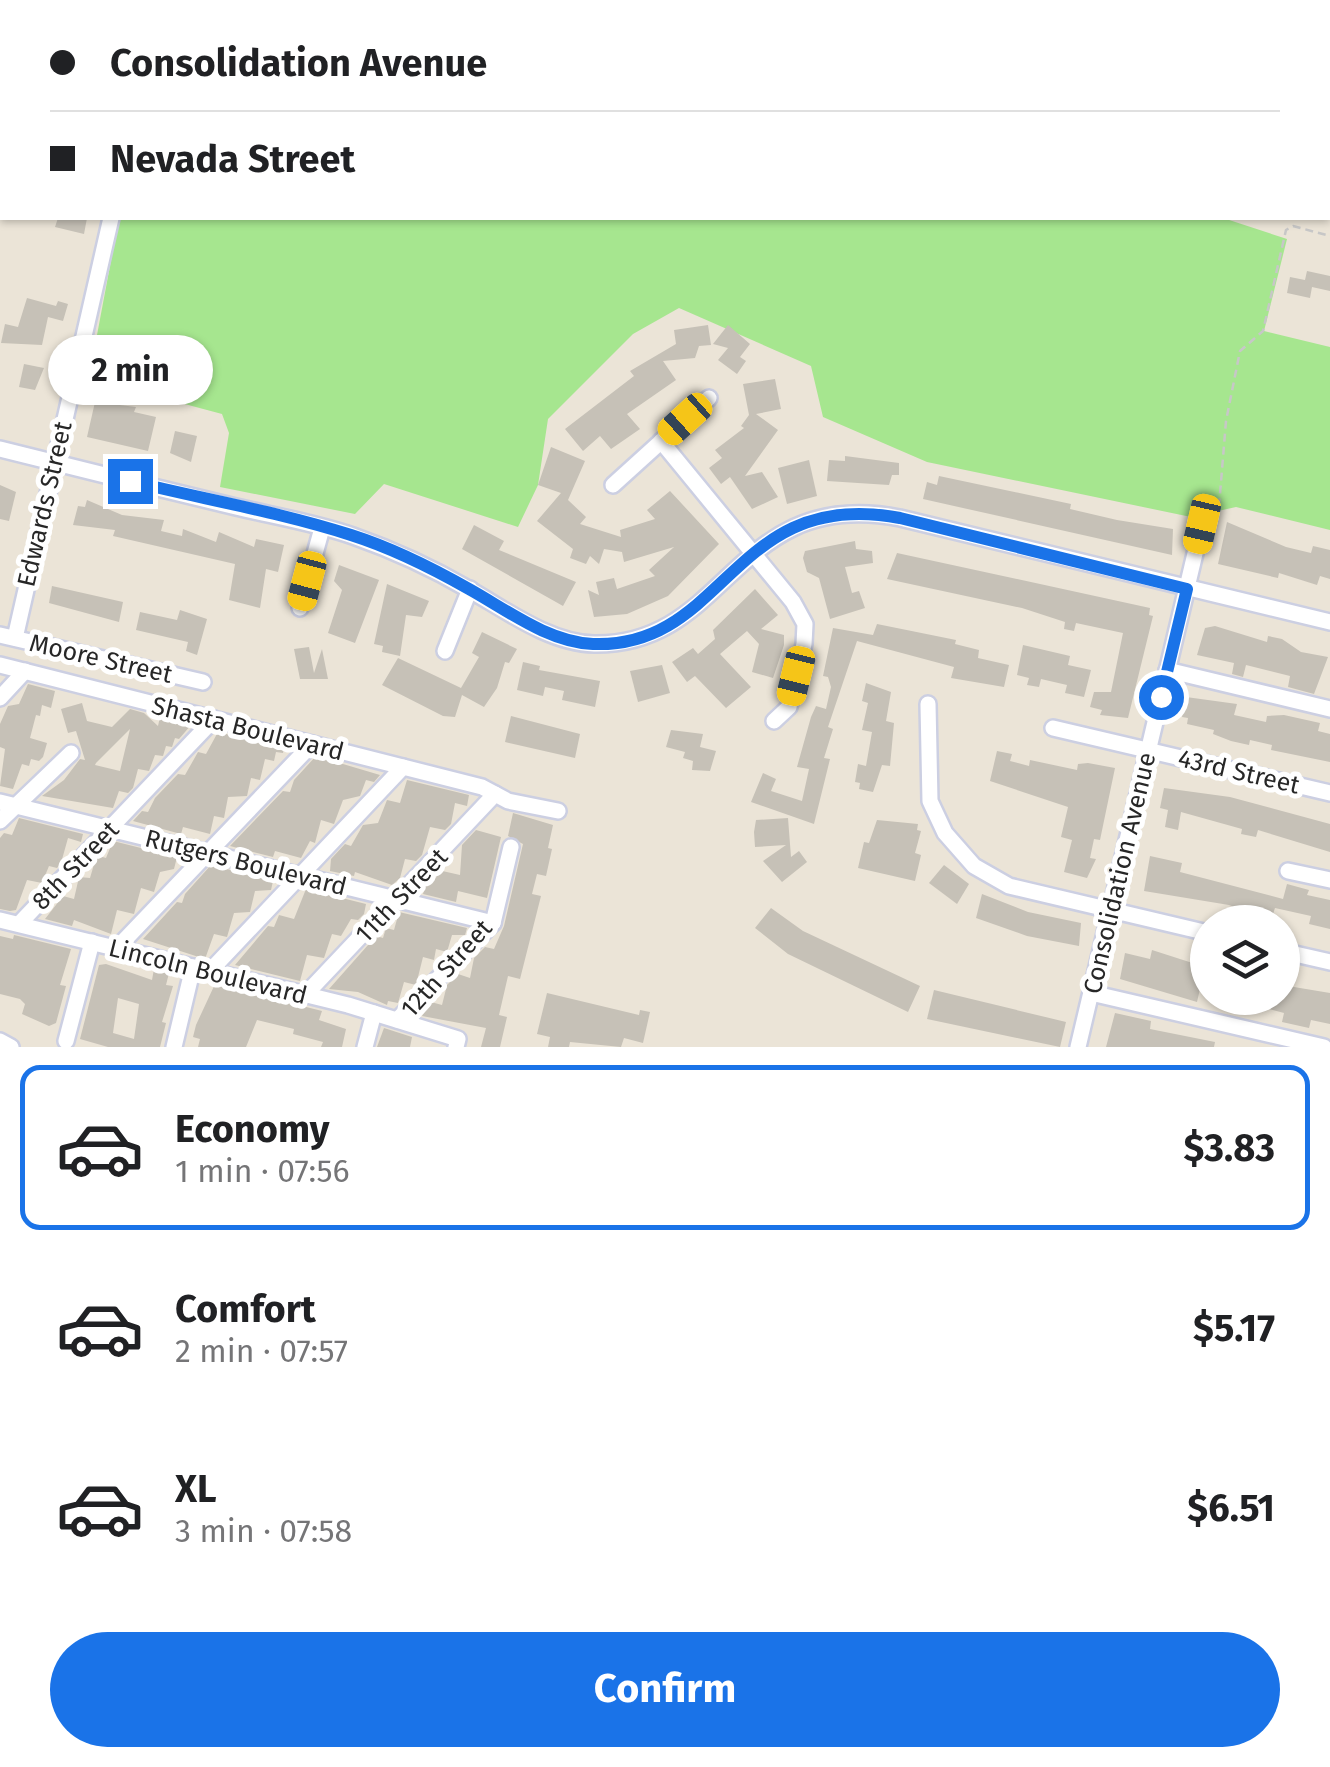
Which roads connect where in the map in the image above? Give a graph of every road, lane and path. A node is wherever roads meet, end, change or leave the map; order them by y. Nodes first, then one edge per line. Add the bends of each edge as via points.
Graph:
1 (111, 220) edge
2 (1330, 236) edge
3 (709, 398) dead end
4 (661, 441) junction
5 (0, 450) edge
6 (53, 462) junction
7 (613, 486) dead end
8 (1202, 524) joint
9 (322, 528) junction
10 (753, 550) junction
11 (470, 589) junction
12 (1187, 589) junction
13 (300, 608) dead end
14 (1330, 622) edge
15 (8, 636) edge
16 (445, 651) dead end
17 (0, 665) edge
18 (1167, 670) junction
19 (25, 671) junction
20 (203, 682) dead end
21 (0, 698) edge
22 (928, 704) dead end
23 (1330, 710) edge
24 (214, 719) junction
25 (774, 720) dead end
26 (1053, 728) dead end
27 (312, 744) junction
28 (1148, 750) junction
29 (71, 753) dead end
30 (403, 767) junction
31 (1330, 793) edge
32 (494, 794) junction
33 (7, 803) edge
34 (558, 811) dead end
35 (0, 820) edge
36 (110, 828) junction
37 (511, 848) dead end
38 (208, 853) junction
39 (1288, 871) dead end
40 (301, 875) junction
41 (1330, 880) edge
42 (397, 899) junction
43 (1110, 911) junction
44 (0, 920) edge
45 (493, 922) junction
46 (19, 924) junction
47 (1190, 930) edge
48 (92, 942) junction
49 (116, 948) junction
50 (1300, 955) edge
51 (1330, 962) edge
52 (193, 967) junction
53 (210, 972) junction
54 (1091, 993) junction
55 (305, 995) junction
56 (374, 1013) junction
57 (396, 1020) junction
58 (0, 1041) edge
59 (66, 1041) dead end
60 (11, 1047) edge
61 (174, 1047) edge
62 (365, 1047) edge
63 (456, 1047) edge
64 (1078, 1047) edge
65 (1324, 1047) edge

1 - 6 street, Edwards Street
2 - 8 path via 1286,230 1263,331 1240,351 1218,511
3 - 4 street
4 - 7 street
4 - 10 street
5 - 6 street
6 - 9 street
6 - 15 street, Edwards Street
8 - 12 street, Consolidation Avenue
9 - 11 street
9 - 13 street
10 - 11 street via 688,615 624,642 561,637
10 - 12 street via 812,518 870,512
10 - 25 street via 805,624 788,707
11 - 16 street
12 - 14 street
12 - 18 street, Consolidation Avenue
15 - 20 street, Moore Street
17 - 19 street, Shasta Boulevard
18 - 23 street
18 - 28 street, Consolidation Avenue
19 - 21 street
19 - 24 street, Shasta Boulevard
22 - 43 street via 927,785 936,818 960,852 1009,886
24 - 27 street, Shasta Boulevard
24 - 36 street, 8th Street
26 - 28 street, 43rd Street
27 - 30 street, Shasta Boulevard
27 - 38 street
28 - 31 street, 43rd Street
28 - 43 street, Consolidation Avenue
29 - 33 street
30 - 32 street, Shasta Boulevard
30 - 40 street
32 - 34 street, Shasta Boulevard
32 - 42 street, 11th Street
33 - 35 street
33 - 36 street, Rutgers Boulevard
36 - 38 street, Rutgers Boulevard
36 - 46 street, 8th Street
37 - 45 street, 12th Street
38 - 40 street, Rutgers Boulevard
38 - 49 street
39 - 41 street
40 - 42 street, Rutgers Boulevard
40 - 53 street
42 - 45 street, Rutgers Boulevard
42 - 55 street, 11th Street
43 - 47 street
43 - 54 street, Consolidation Avenue
44 - 46 street, Lincoln Boulevard
45 - 57 street, 12th Street
46 - 48 street, Lincoln Boulevard
48 - 49 street, Lincoln Boulevard
48 - 59 street
49 - 52 street, Lincoln Boulevard
50 - 51 street
52 - 53 street, Lincoln Boulevard
52 - 61 street
53 - 55 street, Lincoln Boulevard
54 - 64 street, Consolidation Avenue
54 - 65 street
55 - 56 street, Lincoln Boulevard
56 - 57 street, Lincoln Boulevard
56 - 62 street
57 - 63 street, 12th Street via 458,1040
58 - 60 street

